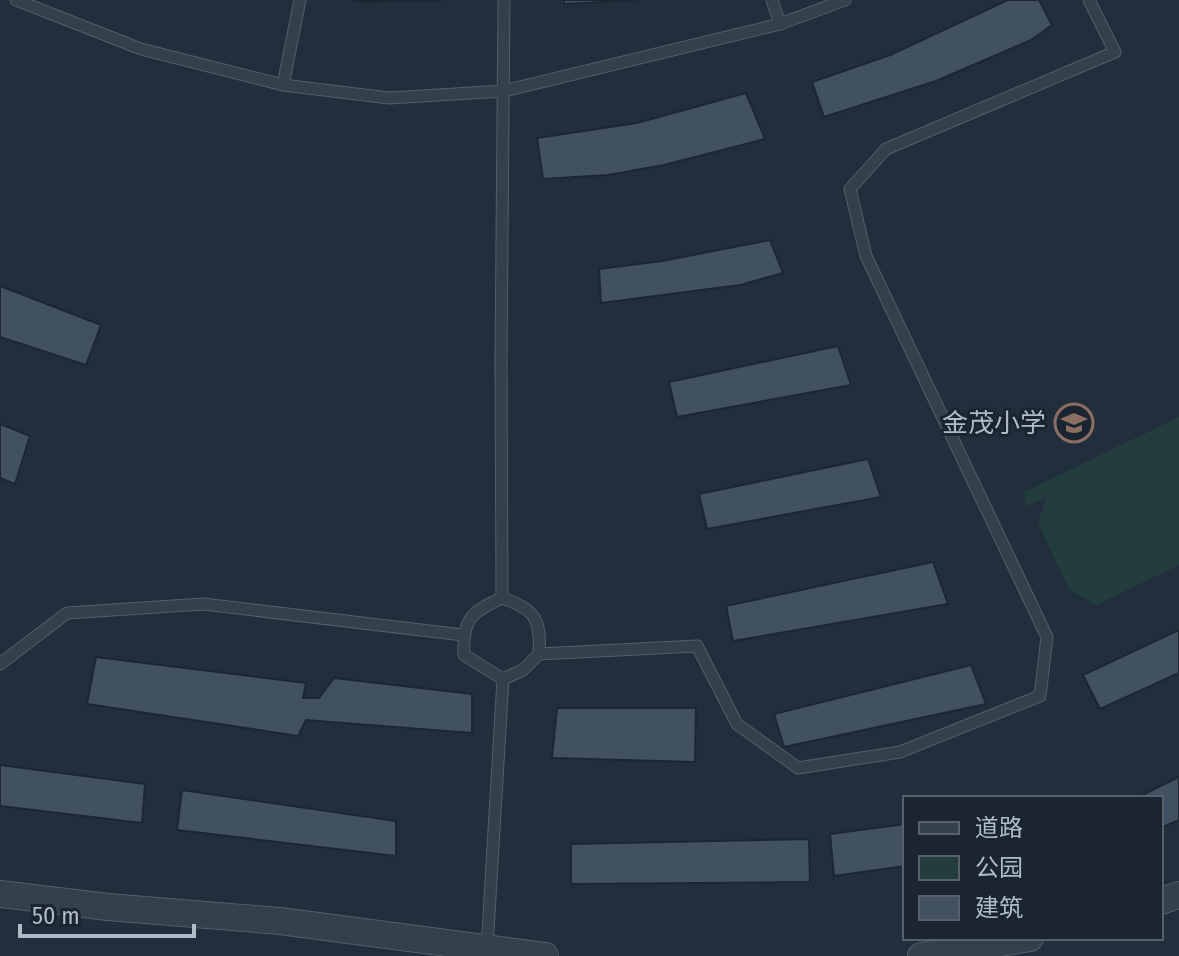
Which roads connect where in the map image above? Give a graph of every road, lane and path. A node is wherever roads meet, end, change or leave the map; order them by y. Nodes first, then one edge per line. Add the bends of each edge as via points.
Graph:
1 (16, 0) edge
2 (300, 0) edge
3 (504, 0) edge
4 (772, 0) edge
5 (845, 0) edge
6 (1089, 0) edge
7 (780, 24) junction
8 (283, 85) junction
9 (504, 91) junction
10 (502, 598) junction
11 (463, 635) junction
12 (539, 654) junction
13 (0, 664) edge
14 (503, 679) junction
15 (0, 894) edge
16 (1018, 940) edge
17 (487, 948) junction
18 (545, 956) edge
19 (921, 956) edge

1 - 8 lane via 141,49
2 - 8 lane
3 - 9 lane
4 - 7 lane
5 - 7 lane
6 - 12 lane via 1115,52 886,149 850,189 866,256 1047,637 1040,696 900,752 798,768 737,724 697,646
7 - 9 lane
8 - 9 lane via 389,98
9 - 10 lane
10 - 11 lane via 475,610
10 - 12 lane via 524,605 540,628
11 - 13 lane via 203,604 67,613
11 - 14 lane via 464,655
12 - 14 lane via 523,670
14 - 17 lane
15 - 17 street via 280,921
16 - 19 street
17 - 18 street

